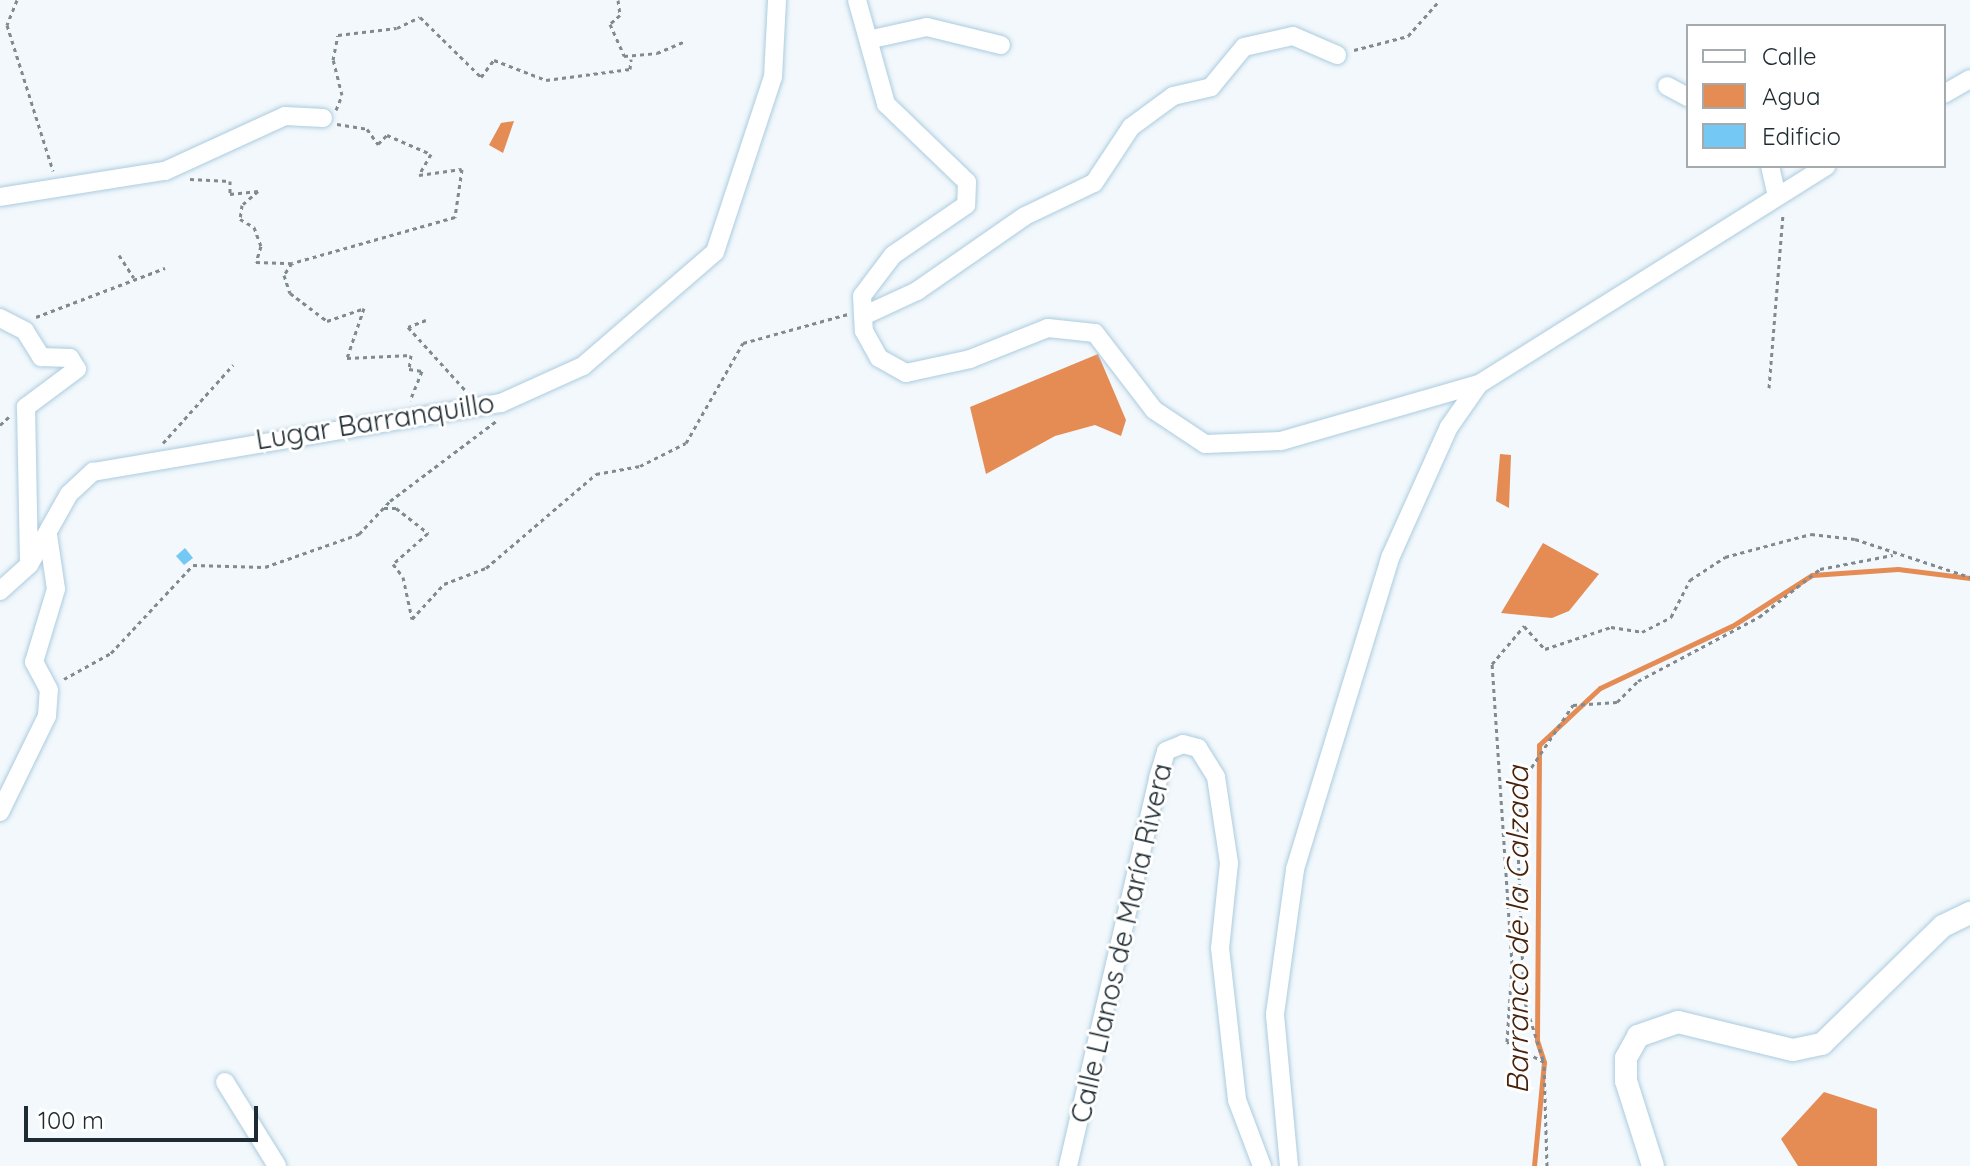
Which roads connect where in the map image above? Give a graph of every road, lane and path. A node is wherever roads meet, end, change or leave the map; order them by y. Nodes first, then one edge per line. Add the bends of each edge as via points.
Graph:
1 (17, 0) edge
2 (618, 0) edge
3 (777, 0) edge
4 (857, 0) edge
5 (1440, 0) edge
6 (872, 39) junction
7 (685, 41) dead end
8 (1001, 45) dead end
9 (1337, 55) joint
10 (631, 59) junction
11 (1970, 79) edge
12 (1667, 86) dead end
13 (1946, 93) edge
14 (1686, 96) edge
15 (323, 118) junction
16 (1770, 168) edge
17 (1823, 168) edge
18 (165, 171) junction
19 (61, 187) junction
20 (1777, 196) junction
21 (0, 197) edge
22 (119, 255) dead end
23 (292, 263) junction
24 (165, 268) dead end
25 (134, 278) junction
26 (863, 312) junction
27 (0, 318) edge
28 (426, 320) dead end
29 (25, 331) junction
30 (233, 365) dead end
31 (1479, 384) junction
32 (1769, 388) dead end
33 (501, 403) junction
34 (470, 410) junction
35 (407, 414) junction
36 (142, 466) junction
37 (384, 508) junction
38 (48, 535) junction
39 (1897, 554) junction
40 (29, 565) junction
41 (1970, 577) edge
42 (0, 591) edge
43 (49, 690) junction
44 (0, 812) edge
45 (1970, 913) edge
46 (1544, 1062) junction
47 (225, 1082) dead end
48 (277, 1166) edge
49 (1068, 1166) edge
50 (1262, 1166) edge
51 (1289, 1166) edge
52 (1547, 1166) edge
53 (1653, 1166) edge

1 - 19 path via 7,25 37,139
2 - 10 path via 620,15 610,24
3 - 33 street, Lugar Barranquillo via 773,77 715,252 583,366
4 - 6 street
5 - 9 path via 1408,36
6 - 8 street via 927,27
6 - 26 street via 886,104 967,182 966,205 893,255 862,296
7 - 10 path
9 - 26 street via 1293,36 1244,47 1211,87 1173,96 1131,127 1094,183 1025,216 917,291
10 - 15 path via 630,69 546,80 494,60 481,77 420,17 397,28 369,26 338,35 333,60 342,95
11 - 13 street
12 - 14 street
15 - 18 street via 285,116
15 - 23 path via 367,129 378,144 387,135 414,143 431,154 419,175 457,165 461,195 455,217
16 - 20 street
17 - 20 street
18 - 19 street
18 - 23 path via 175,181 230,181 230,194 258,191 242,205 240,219 254,227 261,246 256,262
19 - 21 street
20 - 31 street
20 - 32 path via 1784,215
22 - 25 path
23 - 35 path via 284,275 290,293 327,321 364,308 347,358 411,355 409,369 422,371 422,380 413,385
24 - 25 path
25 - 29 path via 27,321
26 - 31 street via 879,358 906,373 970,359 1048,328 1095,333 1154,410 1205,444 1281,441
26 - 37 path via 743,343 686,443 640,466 596,474 486,568 444,584 412,619 403,577 393,564 428,533 396,508
27 - 29 street
28 - 34 path via 408,327 468,393
29 - 40 street via 41,357 70,358 77,369 26,407
30 - 36 path
31 - 51 street via 1449,427 1390,558 1295,869 1275,1014
33 - 34 street, Lugar Barranquillo
33 - 37 path via 506,414
34 - 35 street, Lugar Barranquillo
35 - 36 street, Lugar Barranquillo
36 - 38 street, Lugar Barranquillo via 93,472 69,494
37 - 43 path via 359,534 294,560 193,565 111,653
38 - 40 street, Lugar Barranquillo
38 - 43 street via 56,589 34,662
39 - 41 path
39 - 46 path via 1820,569 1759,617 1638,681 1617,702 1573,705 1527,774 1517,828 1524,999
39 - 46 path via 1811,534 1725,557 1690,580 1671,617 1642,632 1611,627 1545,649 1524,626 1492,664 1512,964 1507,1042
40 - 42 street, Lugar Barranquillo
43 - 44 street via 47,716
45 - 53 main road via 1943,926 1822,1044 1793,1050 1678,1022 1638,1036 1626,1058 1626,1081
46 - 52 path
47 - 48 street
49 - 50 street, Calle Llanos de María Rivera via 1158,778 1166,751 1183,744 1198,748 1216,777 1229,863 1220,948 1237,1100

